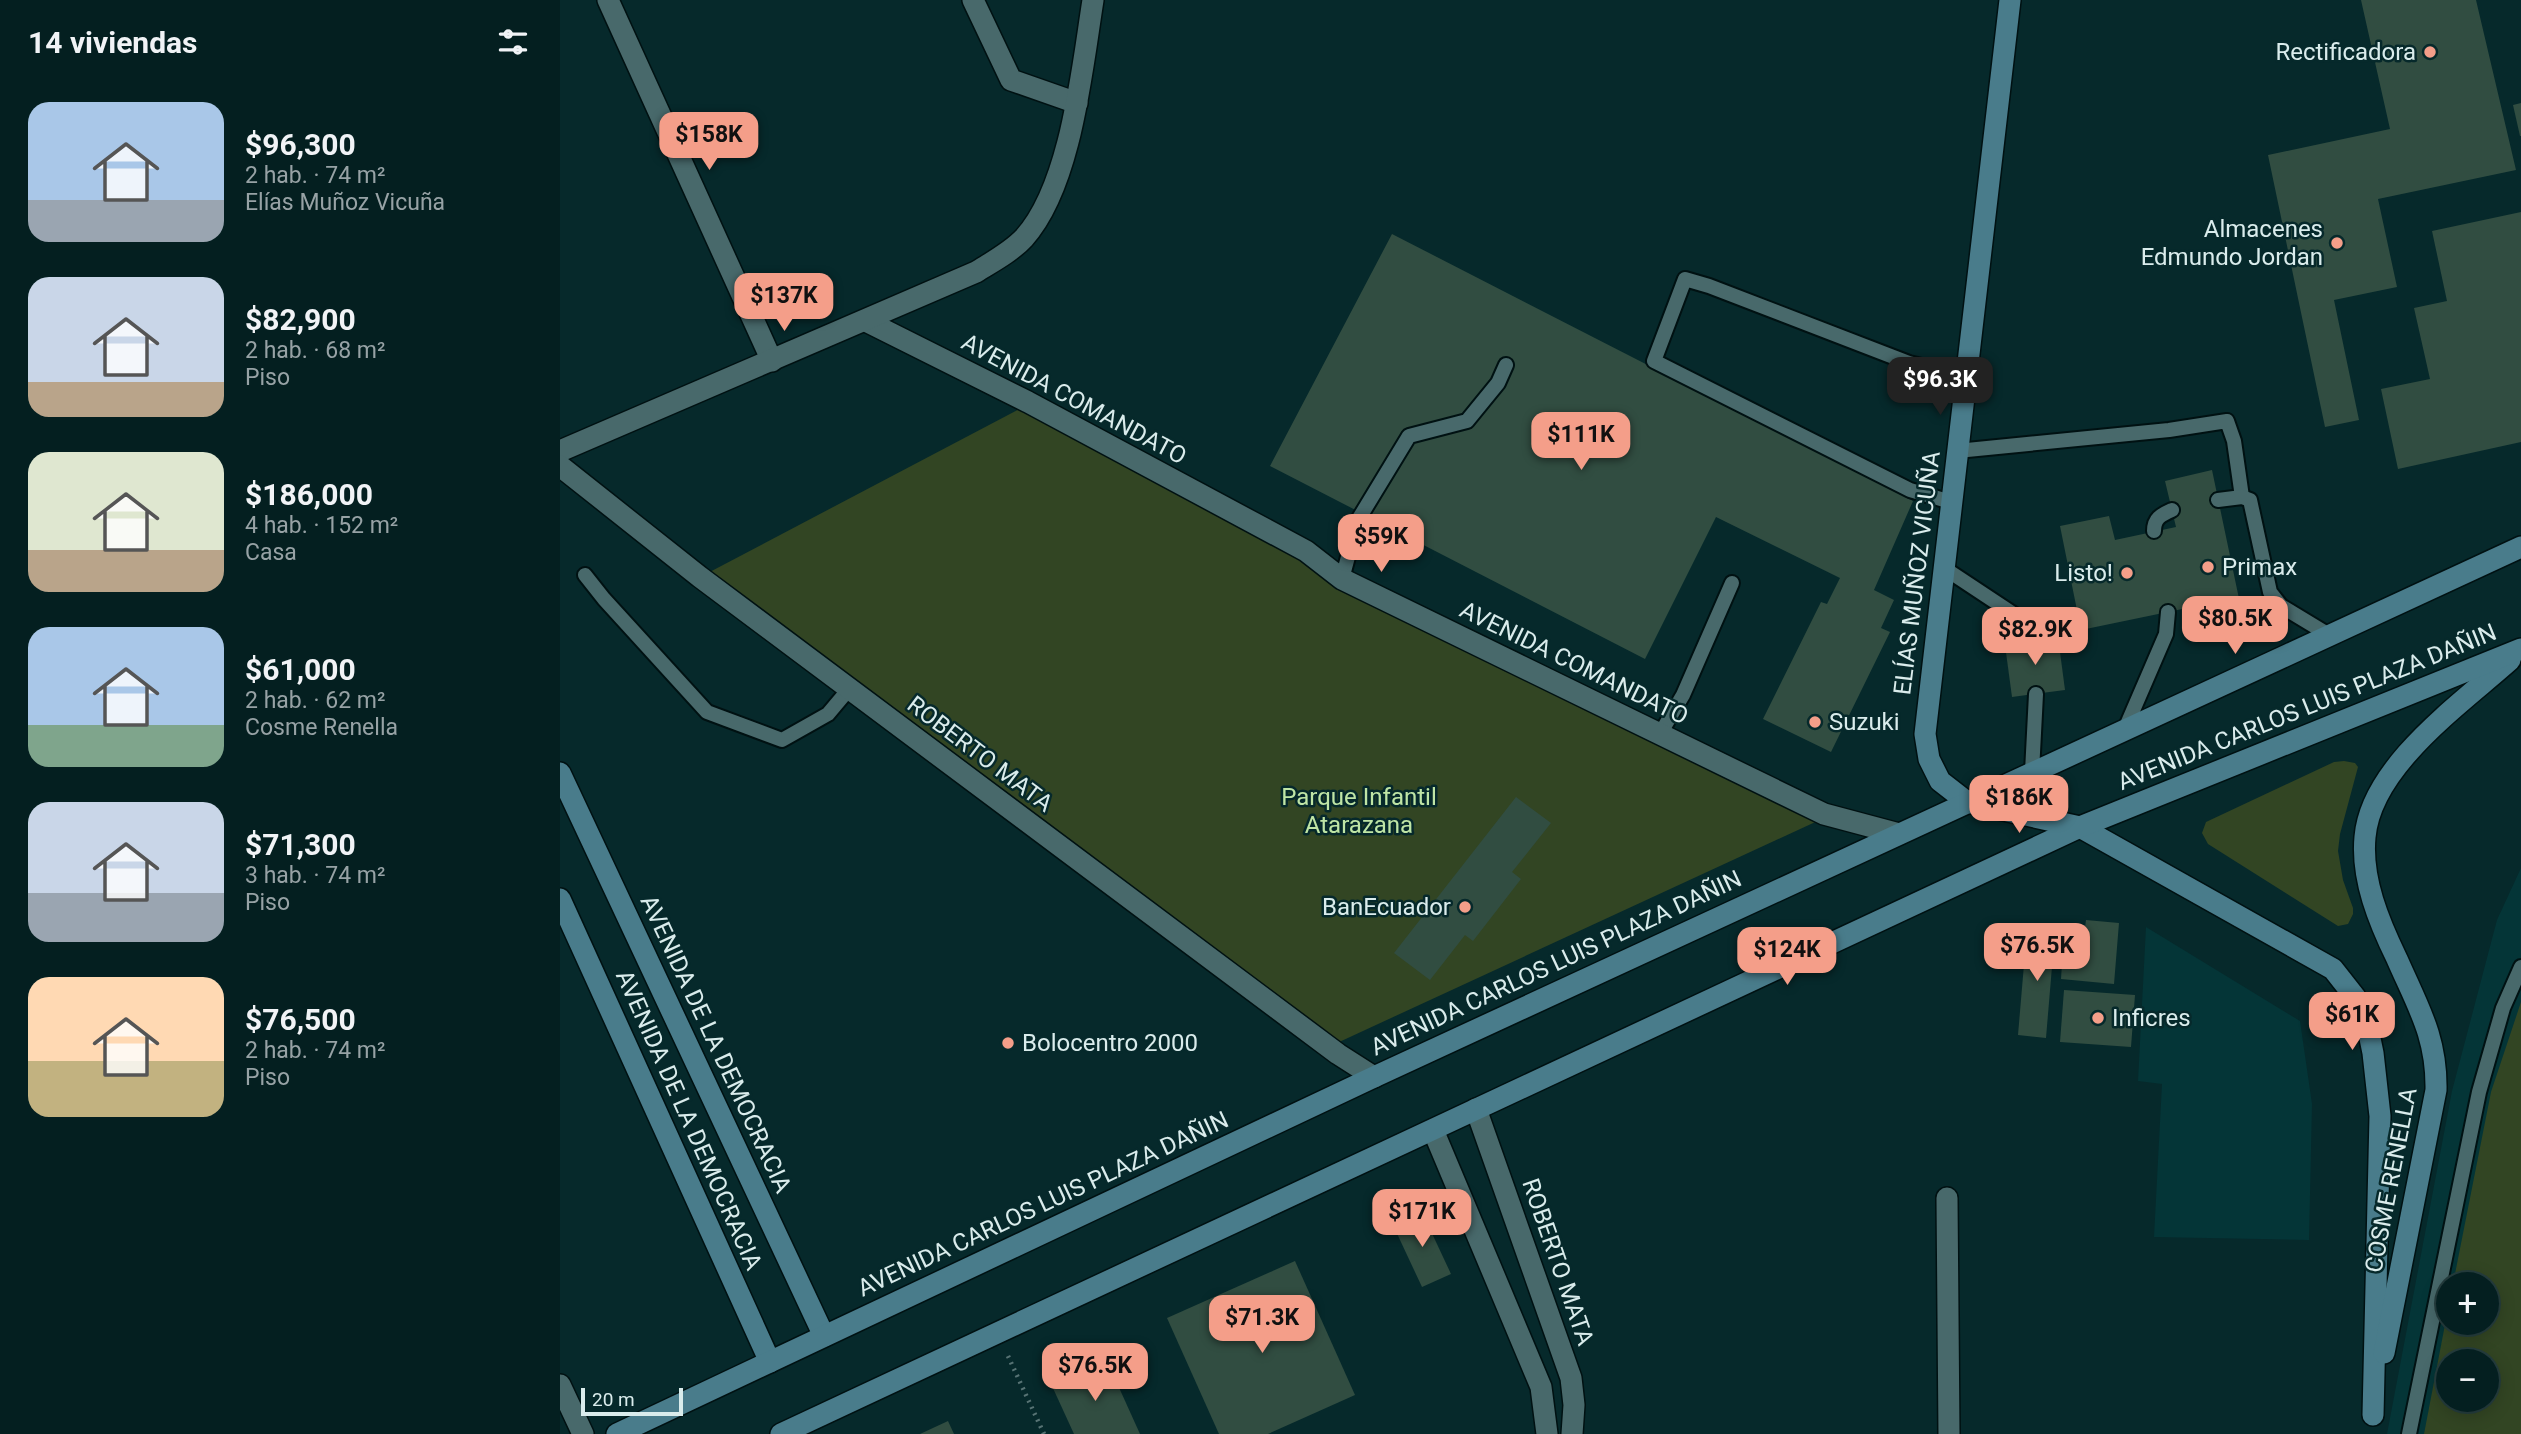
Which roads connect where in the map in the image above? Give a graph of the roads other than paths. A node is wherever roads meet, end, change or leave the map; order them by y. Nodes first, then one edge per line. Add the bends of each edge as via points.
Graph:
1 (608, 0) edge
2 (973, 0) edge
3 (1093, 0) edge
4 (2010, 0) edge
5 (1077, 103) junction
6 (866, 321) junction
7 (772, 361) junction
8 (1506, 365) dead end
9 (1966, 377) junction
10 (560, 451) edge
11 (1957, 451) junction
12 (560, 466) edge
13 (2242, 496) junction
14 (2218, 500) dead end
15 (1951, 502) junction
16 (2172, 510) dead end
17 (2154, 531) dead end
18 (2521, 547) edge
19 (1944, 568) junction
20 (585, 575) dead end
21 (1342, 579) junction
22 (1732, 583) dead end
23 (2168, 612) dead end
24 (2329, 635) junction
25 (2028, 642) dead end
26 (2521, 650) edge
27 (849, 688) junction
28 (2036, 694) dead end
29 (2125, 729) junction
30 (1660, 734) junction
31 (2032, 772) junction
32 (560, 773) edge
33 (1967, 802) junction
34 (2080, 827) junction
35 (1899, 834) junction
36 (562, 910) edge
37 (2521, 967) edge
38 (1374, 1077) junction
39 (1476, 1110) junction
40 (1433, 1130) junction
41 (1947, 1198) dead end
42 (824, 1336) junction
43 (770, 1363) junction
44 (560, 1385) edge
45 (2371, 1424) edge
46 (583, 1434) edge
47 (617, 1434) edge
48 (781, 1434) edge
49 (1548, 1434) edge
50 (1572, 1434) edge
51 (1949, 1434) edge
52 (2409, 1434) edge

1 - 7 street
2 - 5 street via 1011,80
3 - 5 street
4 - 9 main road, ELÍAS MUÑOZ VICUÑA
5 - 6 street via 1054,189 1023,239 976,272
6 - 7 street
6 - 21 street, AVENIDA COMANDATO via 1306,551
7 - 10 street
8 - 21 lane via 1498,383 1467,421 1409,436 1358,520
9 - 11 main road, ELÍAS MUÑOZ VICUÑA
9 - 15 lane via 1909,363 1685,279 1654,361 1910,490
11 - 13 lane via 2227,421
11 - 15 main road, ELÍAS MUÑOZ VICUÑA
12 - 27 street, ROBERTO MATA
13 - 14 lane
13 - 24 lane via 2250,500 2253,509 2270,592 2281,606
15 - 19 main road, ELÍAS MUÑOZ VICUÑA
16 - 17 lane via 2160,515
18 - 24 main road, AVENIDA CARLOS LUIS PLAZA DAÑIN
19 - 25 lane via 2015,615
19 - 33 main road, ELÍAS MUÑOZ VICUÑA via 1925,734 1928,759 1940,781
20 - 27 lane via 707,712 782,740 828,714
21 - 30 street, AVENIDA COMANDATO
22 - 30 lane via 1683,695
23 - 29 lane via 2165,634
24 - 29 main road, AVENIDA CARLOS LUIS PLAZA DAÑIN
26 - 34 main road, AVENIDA CARLOS LUIS PLAZA DAÑIN
26 - 45 main road, COSME RENELLA via 2388,774 2369,813 2366,864 2374,904 2428,1027 2436,1058 2434,1103
27 - 38 street, ROBERTO MATA
28 - 31 lane
29 - 31 main road, AVENIDA CARLOS LUIS PLAZA DAÑIN
30 - 35 street, AVENIDA COMANDATO via 1824,814
31 - 33 main road, AVENIDA CARLOS LUIS PLAZA DAÑIN
32 - 42 main road, AVENIDA DE LA DEMOCRACIA
33 - 34 main road, COSME RENELLA
33 - 35 main road, AVENIDA CARLOS LUIS PLAZA DAÑIN
34 - 39 main road, AVENIDA CARLOS LUIS PLAZA DAÑIN
34 - 45 main road, COSME RENELLA via 2333,969 2366,1019 2380,1115
35 - 38 main road, AVENIDA CARLOS LUIS PLAZA DAÑIN
36 - 43 main road, AVENIDA DE LA DEMOCRACIA
37 - 52 lane via 2503,1008 2479,1092
38 - 42 main road, AVENIDA CARLOS LUIS PLAZA DAÑIN
39 - 40 main road, AVENIDA CARLOS LUIS PLAZA DAÑIN
39 - 50 street, ROBERTO MATA via 1571,1378
40 - 48 main road, AVENIDA CARLOS LUIS PLAZA DAÑIN
40 - 49 street via 1541,1387
41 - 51 street
42 - 43 main road, AVENIDA CARLOS LUIS PLAZA DAÑIN
43 - 47 main road, AVENIDA CARLOS LUIS PLAZA DAÑIN
44 - 46 street

